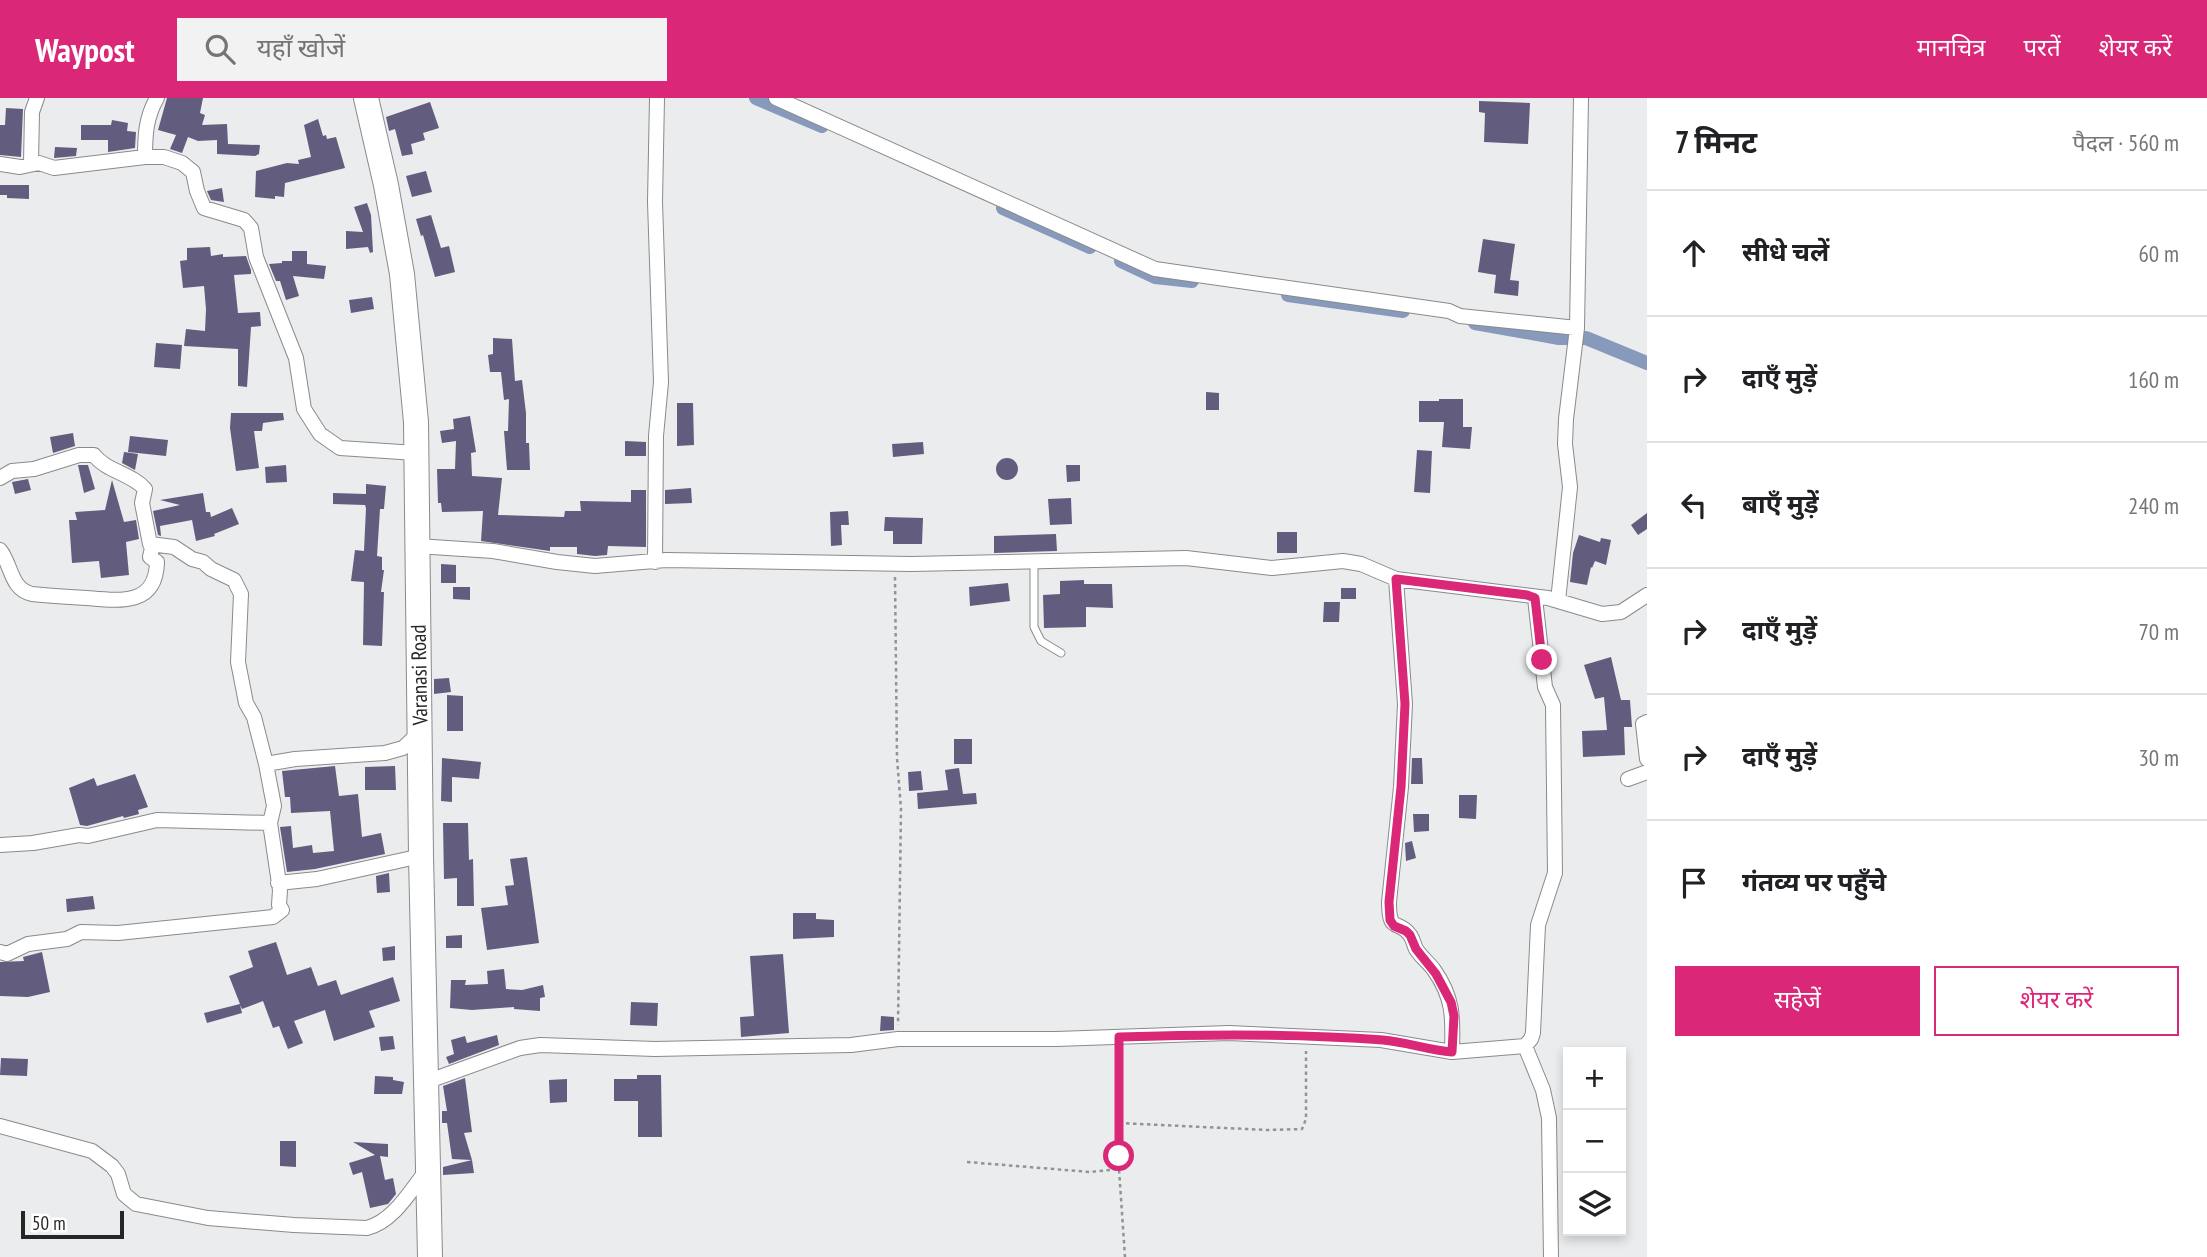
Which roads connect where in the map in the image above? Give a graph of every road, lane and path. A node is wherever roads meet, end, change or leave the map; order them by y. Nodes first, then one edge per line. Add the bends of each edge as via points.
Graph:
1 (37, 98) edge
2 (158, 98) edge
3 (366, 98) edge
4 (657, 98) edge
5 (776, 98) edge
6 (1581, 98) edge
7 (145, 157) junction
8 (31, 163) junction
9 (0, 164) edge
10 (1576, 335) junction
11 (416, 453) junction
12 (0, 478) edge
13 (149, 544) junction
14 (417, 546) junction
15 (0, 550) edge
16 (1034, 560) junction
17 (655, 562) junction
18 (895, 563) junction
19 (1396, 579) junction
20 (1647, 595) edge
21 (1535, 598) junction
22 (1558, 601) junction
23 (1061, 653) dead end
24 (1647, 722) edge
25 (420, 732) junction
26 (1647, 759) edge
27 (266, 764) junction
28 (1647, 772) edge
29 (1628, 779) dead end
30 (271, 823) junction
31 (0, 845) edge
32 (421, 856) junction
33 (278, 883) junction
34 (0, 952) edge
35 (1305, 1036) junction
36 (1119, 1037) junction
37 (898, 1039) junction
38 (1525, 1045) junction
39 (1452, 1052) junction
40 (426, 1083) junction
41 (1119, 1123) junction
42 (0, 1126) edge
43 (967, 1162) dead end
44 (430, 1166) junction
45 (1119, 1169) junction
46 (430, 1257) edge
47 (1125, 1257) edge
48 (1551, 1257) edge

1 - 8 street via 31,120
2 - 7 street via 147,123
3 - 11 highway, Varanasi Road via 402,274
4 - 17 street via 661,382
5 - 10 street via 1155,269 1449,311
6 - 10 street
7 - 8 street via 54,168
7 - 11 street via 182,163 193,172 204,208 244,220 251,228 256,257 296,358 304,410 320,434 340,448
8 - 9 street via 20,167
10 - 22 street via 1566,406 1570,487
11 - 14 highway, Varanasi Road
12 - 13 street via 12,471 94,455 145,489 142,503
13 - 15 street via 150,557 157,562 155,578 136,598 118,601 26,593 16,584
13 - 27 street via 174,547 229,577 238,588 238,662
14 - 17 street via 493,551 575,565
14 - 25 highway, Varanasi Road
16 - 18 street
16 - 19 street via 1186,558 1272,568 1343,561
16 - 23 lane via 1034,627 1041,640
17 - 18 street
18 - 37 path via 901,809
19 - 21 street
19 - 39 street via 1405,704 1390,920 1410,935 1451,1002
20 - 22 street via 1612,615
21 - 22 street
21 - 38 street via 1545,687 1553,705 1555,873 1540,914 1533,1033
24 - 26 street via 1643,724
25 - 27 street via 402,748 385,753
25 - 32 highway, Varanasi Road
27 - 30 street via 274,806
28 - 29 street
30 - 31 street via 157,820 88,836
30 - 33 street
32 - 33 street
32 - 40 highway, Varanasi Road
33 - 34 street via 282,910 273,916 118,933 81,932 67,939 28,944 7,954
35 - 36 street
35 - 39 street via 1391,1041
35 - 41 path via 1306,1119 1302,1129
36 - 37 street
36 - 41 path
37 - 40 street via 851,1045 655,1049 531,1046
38 - 39 street
38 - 48 street via 1547,1104
40 - 44 highway, Varanasi Road
41 - 45 path
42 - 44 street via 92,1151 112,1166 124,1194 136,1205 208,1218 367,1227 389,1216
43 - 45 path via 1090,1172
44 - 46 highway, Varanasi Road
45 - 47 path

